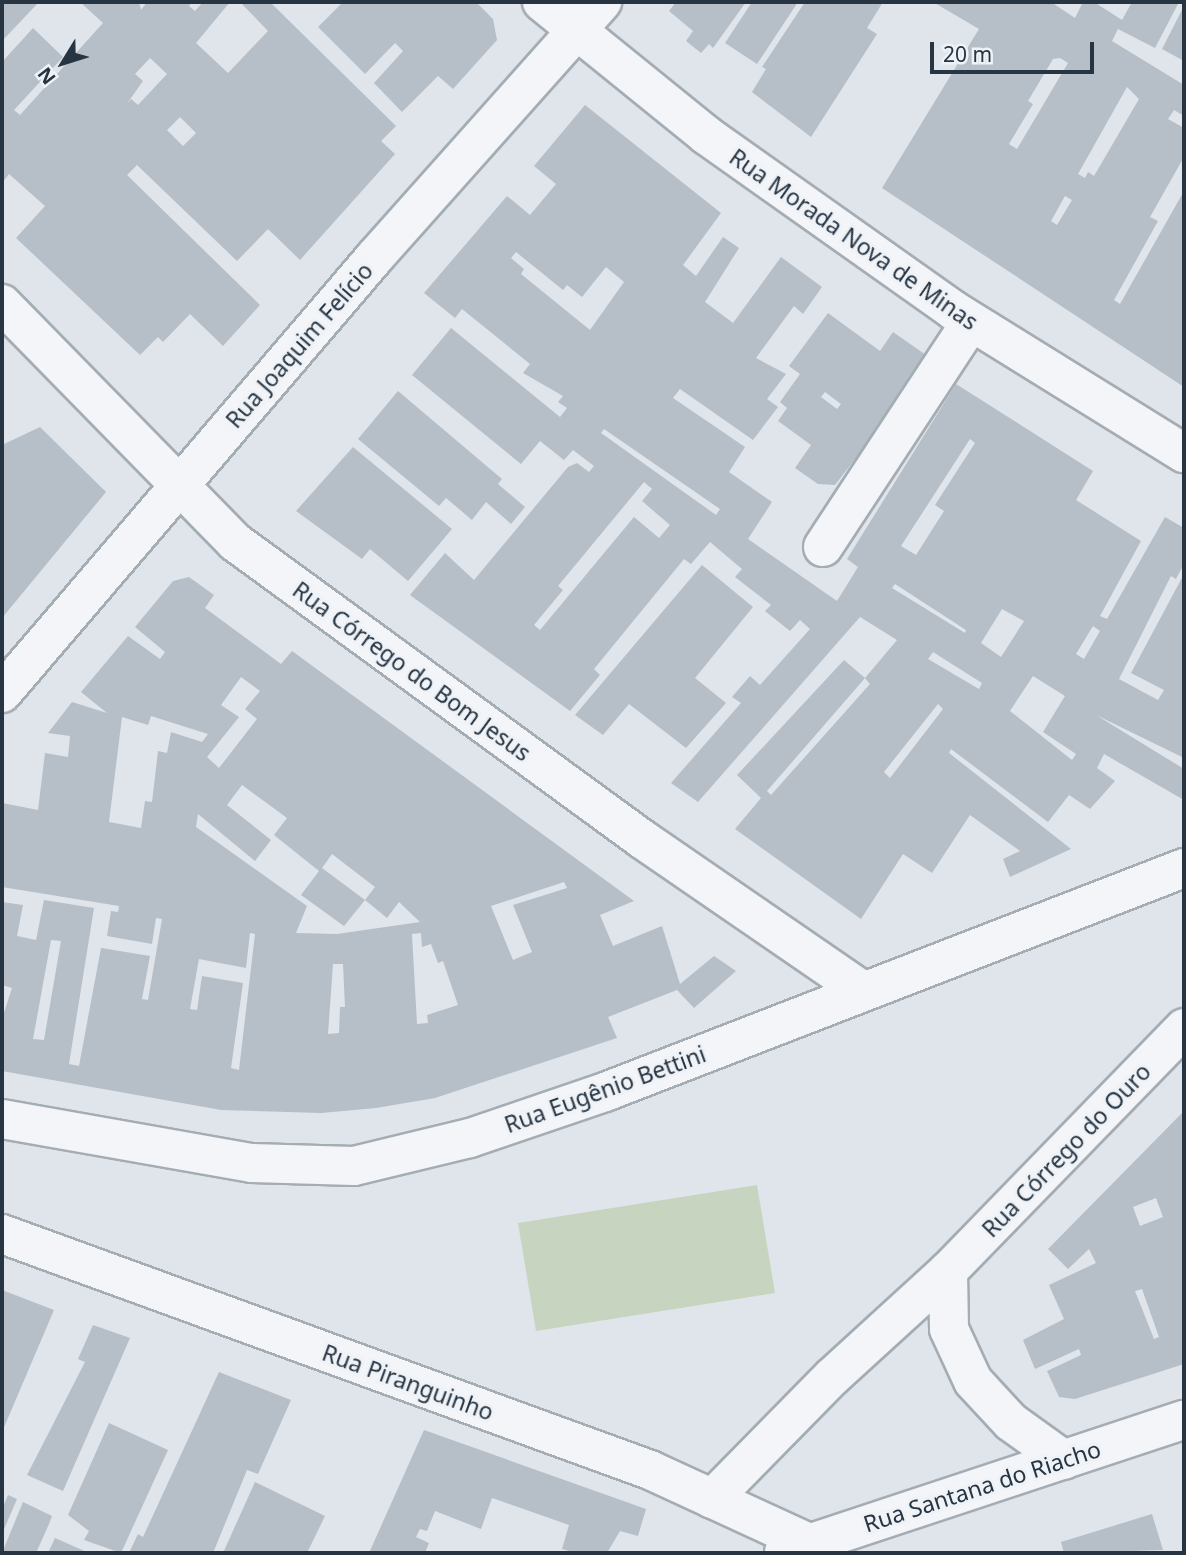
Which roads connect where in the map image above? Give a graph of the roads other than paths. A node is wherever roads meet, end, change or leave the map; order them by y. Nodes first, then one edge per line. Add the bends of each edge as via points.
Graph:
1 (542, 2) edge
2 (602, 2) edge
3 (574, 33) junction
4 (2, 304) edge
5 (971, 322) junction
6 (1184, 453) edge
7 (178, 484) junction
8 (823, 547) dead end
9 (2, 693) edge
10 (1184, 868) edge
11 (863, 991) junction
12 (1184, 1028) edge
13 (2, 1119) edge
14 (2, 1234) edge
15 (948, 1271) junction
16 (1184, 1420) edge
17 (1064, 1460) junction
18 (712, 1499) junction
19 (794, 1548) edge

1 - 3 street, Rua Morada Nova de Minas
2 - 3 street, Rua Joaquim Felício
3 - 5 street, Rua Morada Nova de Minas via 706,135
3 - 7 street, Rua Joaquim Felício
4 - 7 street, Rua Córrego do Bom Jesus
5 - 6 street, Rua Morada Nova de Minas
5 - 8 street
7 - 9 street, Rua Joaquim Felício
7 - 11 street, Rua Córrego do Bom Jesus via 235,542 642,839
10 - 11 street, Rua Eugênio Bettini
11 - 13 street, Rua Eugênio Bettini via 605,1092 470,1138 354,1166 252,1163
12 - 15 street, Rua Córrego do Ouro
14 - 18 street, Rua Piranguinho via 650,1471
15 - 17 street via 949,1329 973,1381 1011,1422
15 - 18 street, Rua Córrego do Ouro via 832,1377
16 - 17 street, Rua Santana do Riacho
17 - 19 street, Rua Santana do Riacho
18 - 19 street, Rua Piranguinho

